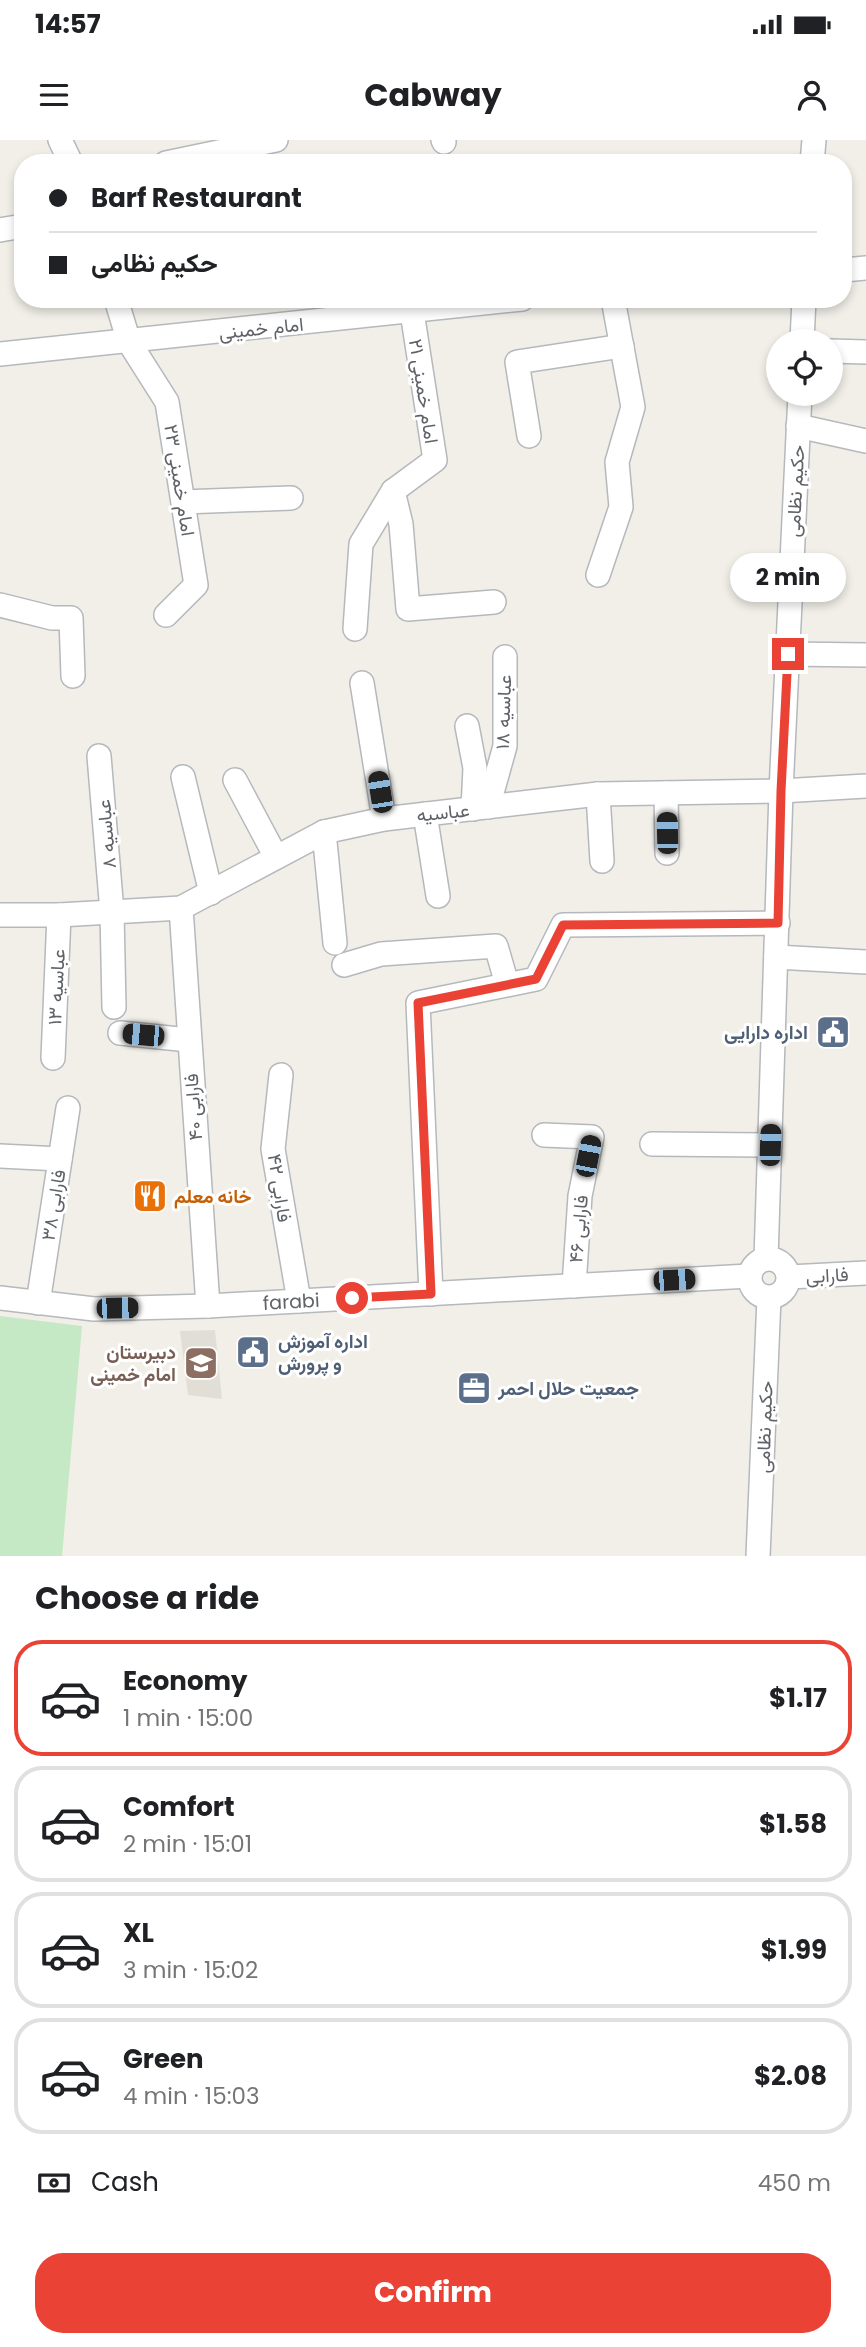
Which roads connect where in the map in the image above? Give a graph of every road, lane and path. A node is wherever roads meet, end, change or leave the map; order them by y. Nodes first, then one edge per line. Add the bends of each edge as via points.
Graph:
1 (276, 140) edge
2 (207, 148) edge
3 (225, 154) edge
4 (119, 308) edge
5 (392, 308) edge
6 (407, 308) edge
7 (615, 308) edge
8 (804, 308) edge
9 (803, 329) edge
10 (129, 342) junction
11 (621, 346) junction
12 (843, 351) edge
13 (866, 352) edge
14 (0, 354) edge
15 (799, 406) edge
16 (798, 426) junction
17 (529, 436) dead end
18 (866, 441) edge
19 (393, 491) junction
20 (291, 498) dead end
21 (183, 502) junction
22 (598, 575) dead end
23 (494, 601) dead end
24 (0, 605) edge
25 (166, 615) dead end
26 (355, 629) dead end
27 (788, 654) junction
28 (866, 655) edge
29 (505, 657) dead end
30 (74, 676) dead end
31 (362, 683) dead end
32 (467, 726) dead end
33 (99, 756) dead end
34 (183, 777) dead end
35 (235, 780) dead end
36 (866, 786) edge
37 (781, 791) junction
38 (666, 793) junction
39 (598, 794) junction
40 (481, 808) junction
41 (425, 814) junction
42 (384, 819) junction
43 (324, 832) junction
44 (667, 853) dead end
45 (276, 857) junction
46 (602, 861) dead end
47 (211, 892) junction
48 (438, 896) dead end
49 (181, 908) junction
50 (112, 912) junction
51 (0, 915) edge
52 (59, 915) junction
53 (778, 923) junction
54 (335, 943) dead end
55 (776, 957) junction
56 (866, 962) edge
57 (344, 965) dead end
58 (507, 984) junction
59 (114, 1007) dead end
60 (120, 1033) dead end
61 (189, 1040) junction
62 (52, 1058) dead end
63 (281, 1075) dead end
64 (68, 1108) dead end
65 (544, 1135) dead end
66 (652, 1144) dead end
67 (770, 1145) junction
68 (0, 1156) edge
69 (60, 1159) junction
70 (766, 1259) junction
71 (866, 1273) edge
72 (749, 1276) junction
73 (789, 1277) junction
74 (574, 1286) junction
75 (431, 1294) junction
76 (0, 1298) edge
77 (769, 1298) junction
78 (299, 1301) junction
79 (38, 1303) junction
80 (208, 1306) junction
81 (758, 1556) edge

1 - 2 street
2 - 3 street
4 - 10 street, امام خمینی ۲۳
5 - 10 street, امام خمینی
6 - 19 street, امام خمینی ۲۱ via 435,460
7 - 11 street
8 - 9 street
10 - 14 street, امام خمینی
10 - 21 street, امام خمینی ۲۳ via 167,402
11 - 17 street via 517,362
11 - 22 street via 634,407 617,462 621,507
12 - 13 street
15 - 16 street, حکیم نظامی
16 - 18 street
16 - 27 street, حکیم نظامی
19 - 23 street via 401,524 408,609
19 - 26 street via 361,544
20 - 21 street
21 - 25 street, امام خمینی ۲۳ via 196,585
24 - 30 street via 71,618
27 - 28 street
27 - 37 street, حکیم نظامی
29 - 40 street, عباسیه ۱۸ via 505,746
31 - 42 street
32 - 40 street
33 - 50 street, عباسیه ۸
34 - 47 street
35 - 45 street
36 - 37 street, عباسیه
37 - 38 street, عباسیه
37 - 53 street, حکیم نظامی
38 - 39 street, عباسیه
38 - 44 street
39 - 40 street, عباسیه
39 - 46 street
40 - 41 street, عباسیه
41 - 42 street, عباسیه
41 - 48 street
42 - 43 street, عباسیه
43 - 45 street, عباسیه
43 - 54 street
45 - 47 street, عباسیه
47 - 49 street, عباسیه
49 - 50 street, عباسیه
49 - 61 street, فارابی ۴۰
50 - 52 street, عباسیه
50 - 59 street, عباسیه ۸
51 - 52 street, عباسیه
52 - 62 street, عباسیه ۱۳
53 - 55 street, حکیم نظامی
53 - 58 street via 563,925 536,979
55 - 56 street
55 - 67 street, حکیم نظامی
57 - 58 street via 381,954 496,946
58 - 75 street via 418,1003
60 - 61 street
61 - 80 street, فارابی ۴۰
63 - 78 street, فارابی ۴۲ via 273,1149
64 - 69 street, فارابی ۳۸
65 - 74 street, فارابی ۴۶ via 592,1136 580,1196
66 - 67 street
67 - 70 street, حکیم نظامی
68 - 69 street
69 - 79 street, فارابی ۳۸
70 - 72 street via 755,1265
70 - 73 street via 784,1265
71 - 73 street, فارابی
72 - 74 street, farabi
72 - 77 street via 752,1289
73 - 77 street via 781,1294
74 - 75 street, farabi
75 - 78 street, farabi
76 - 79 street, farabi
77 - 81 street, حکیم نظامی
78 - 80 street, farabi
79 - 80 street, farabi via 94,1309

